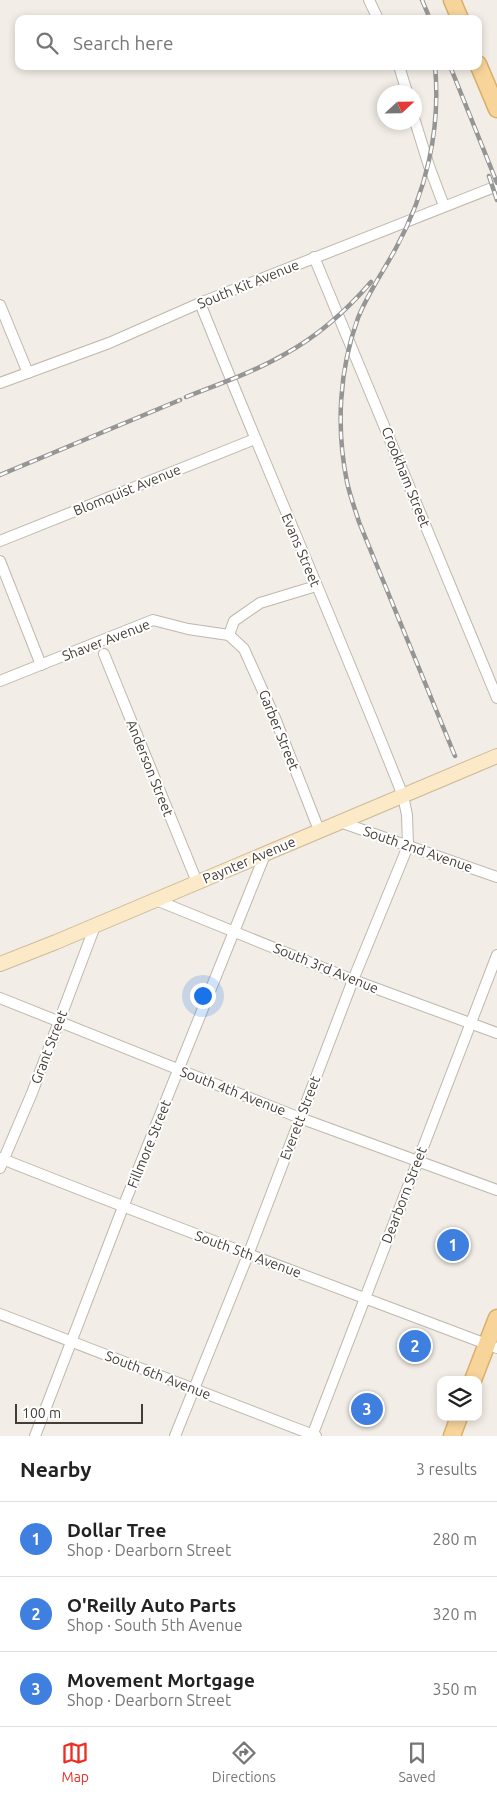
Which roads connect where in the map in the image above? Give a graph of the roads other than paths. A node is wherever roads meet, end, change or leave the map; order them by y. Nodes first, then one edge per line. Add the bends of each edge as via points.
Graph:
1 (369, 0) edge
2 (452, 0) edge
3 (376, 15) edge
4 (458, 15) edge
5 (400, 70) edge
6 (481, 70) edge
7 (405, 85) edge
8 (497, 109) edge
9 (418, 130) edge
10 (497, 186) edge
11 (444, 206) junction
12 (314, 257) junction
13 (200, 303) junction
14 (0, 305) edge
15 (28, 373) junction
16 (0, 383) edge
17 (255, 439) junction
18 (0, 540) edge
19 (0, 561) edge
20 (316, 586) junction
21 (229, 635) junction
22 (104, 654) dead end
23 (41, 665) junction
24 (0, 681) edge
25 (497, 698) edge
26 (497, 756) edge
27 (403, 796) junction
28 (340, 822) junction
29 (319, 830) junction
30 (408, 846) junction
31 (266, 852) junction
32 (497, 877) edge
33 (197, 882) junction
34 (156, 900) junction
35 (95, 926) junction
36 (234, 932) junction
37 (497, 955) edge
38 (1, 960) edge
39 (353, 980) junction
40 (0, 998) edge
41 (59, 1022) junction
42 (471, 1024) junction
43 (497, 1033) edge
44 (179, 1070) junction
45 (300, 1118) junction
46 (418, 1160) junction
47 (1, 1162) edge
48 (497, 1190) edge
49 (123, 1207) junction
50 (248, 1255) junction
51 (365, 1297) junction
52 (0, 1314) edge
53 (497, 1318) edge
54 (71, 1342) junction
55 (492, 1346) edge
56 (475, 1376) edge
57 (194, 1388) junction
58 (458, 1421) edge
59 (314, 1435) edge
60 (34, 1436) edge
61 (175, 1436) edge
62 (452, 1436) edge

1 - 3 street
2 - 4 main road
5 - 7 street
6 - 8 main road
9 - 11 street
10 - 11 street, South Kit Avenue
11 - 12 street, South Kit Avenue
12 - 13 street, South Kit Avenue
12 - 25 street, Crookham Street
13 - 15 street, South Kit Avenue via 109,344
13 - 17 street, Evans Street
14 - 15 street
15 - 16 street, South Kit Avenue
17 - 18 street, Blomquist Avenue
17 - 20 street, Evans Street
19 - 23 street
20 - 21 street via 260,603 234,621
20 - 27 street, Evans Street
21 - 23 street, Shaver Avenue via 153,620
21 - 29 street, Garber Street via 244,649
22 - 33 street, Anderson Street
23 - 24 street, Shaver Avenue
26 - 27 street, Paynter Avenue
27 - 28 street, Paynter Avenue
27 - 30 street, Everett Street
28 - 29 street, Paynter Avenue
28 - 30 street, South 2nd Avenue
29 - 31 street, Paynter Avenue
30 - 32 street, South 2nd Avenue
30 - 39 street, Everett Street
31 - 33 street, Paynter Avenue
31 - 36 street, Fillmore Street
33 - 34 street, Paynter Avenue
34 - 35 street, Paynter Avenue
34 - 36 street, South 3rd Avenue
35 - 38 street, Paynter Avenue
35 - 41 street, Grant Street
36 - 39 street, South 3rd Avenue
36 - 44 street, Fillmore Street
37 - 42 street, Dearborn Street
39 - 42 street, South 3rd Avenue
39 - 45 street, Everett Street
40 - 41 street, South 4th Avenue
41 - 44 street, South 4th Avenue
41 - 47 street, Grant Street
42 - 43 street, South 3rd Avenue
42 - 46 street, Dearborn Street
44 - 45 street, South 4th Avenue
44 - 49 street, Fillmore Street
45 - 46 street, South 4th Avenue
45 - 50 street, Everett Street
46 - 48 street, South 4th Avenue
46 - 51 street, Dearborn Street
47 - 49 street, South 5th Avenue
49 - 50 street, South 5th Avenue
49 - 54 street, Fillmore Street
50 - 51 street, South 5th Avenue
50 - 57 street, Everett Street
51 - 55 street, South 5th Avenue
51 - 59 street, Dearborn Street
52 - 54 street, South 6th Avenue
53 - 55 main road
54 - 57 street, South 6th Avenue
54 - 60 street, Fillmore Street
55 - 56 main road
57 - 59 street, South 6th Avenue
57 - 61 street, Everett Street
58 - 62 main road

